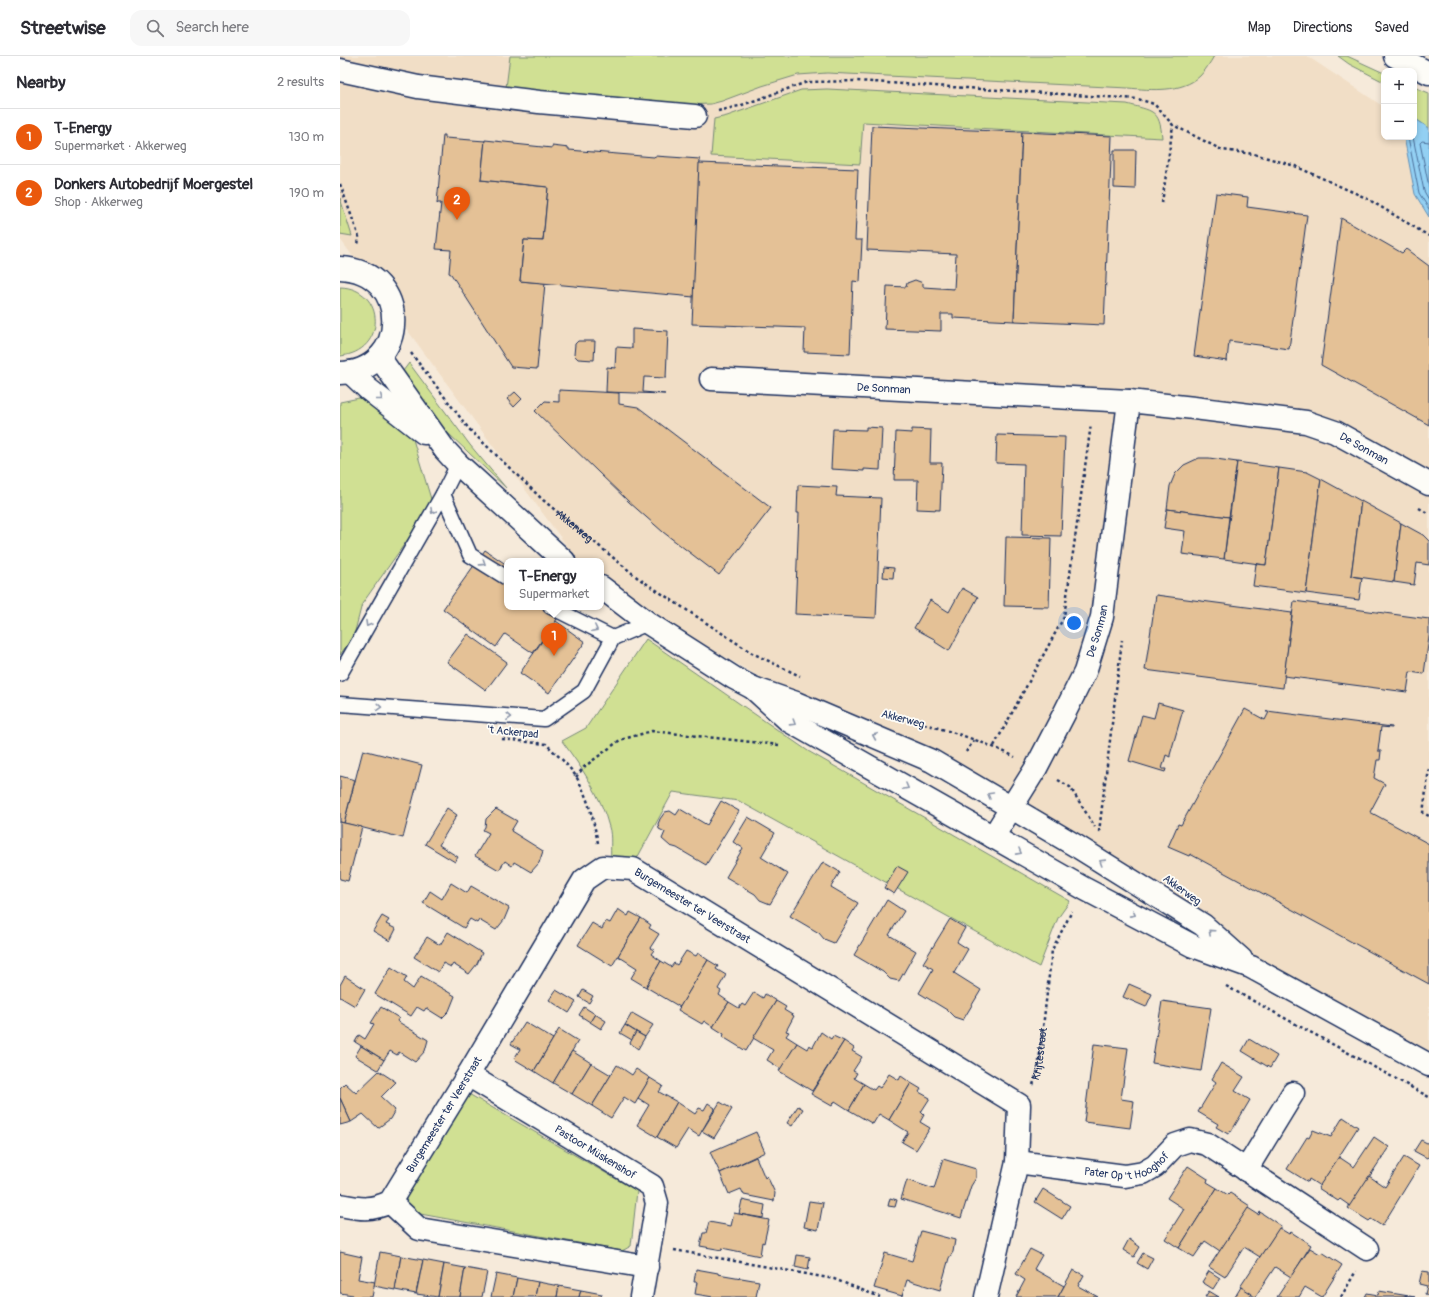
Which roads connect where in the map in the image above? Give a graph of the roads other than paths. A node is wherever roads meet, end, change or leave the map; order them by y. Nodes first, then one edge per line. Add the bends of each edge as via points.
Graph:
1 (1395, 56) edge
2 (340, 70) edge
3 (1429, 73) edge
4 (695, 116) road end
5 (340, 268) edge
6 (379, 357) junction
7 (345, 372) edge
8 (711, 379) dead end
9 (1129, 401) junction
10 (451, 457) junction
11 (1429, 484) edge
12 (443, 494) junction
13 (561, 558) edge
14 (504, 576) edge
15 (604, 589) edge
16 (557, 610) edge
17 (648, 623) junction
18 (613, 638) junction
19 (340, 674) edge
20 (753, 688) junction
21 (340, 704) edge
22 (1012, 808) junction
23 (993, 837) junction
24 (1251, 967) junction
25 (1429, 1065) edge
26 (468, 1075) junction
27 (1293, 1093) dead end
28 (1017, 1162) junction
29 (1246, 1170) junction
30 (390, 1202) junction
31 (340, 1205) edge
32 (1367, 1249) road end
33 (647, 1267) junction
34 (641, 1297) edge
35 (986, 1297) edge

1 - 3 main road
2 - 4 main road via 433,89
5 - 6 main road via 354,270 372,278 390,299 394,319 392,334 388,346
6 - 7 main road via 360,370
6 - 10 main road
7 -> 10 main road
8 - 9 main road, De Sonman
9 - 11 main road, De Sonman via 1306,422 1335,432
9 - 22 main road, De Sonman via 1102,618 1084,672 1036,768
10 - 12 lane
10 - 13 main road
12 -> 14 lane via 470,555
12 -> 19 lane
15 - 17 main road, Akkerweg
16 -> 18 lane
17 - 18 lane
17 - 20 main road, Akkerweg
21 -> 18 lane via 544,719 584,691
22 -> 20 main road, Akkerweg via 932,761 796,703
20 -> 23 main road, Akkerweg via 789,721
22 - 23 main road, De Sonman
24 -> 22 main road, Akkerweg via 1203,925
23 -> 24 main road, Akkerweg via 1194,946
24 - 25 main road, Akkerweg
26 - 28 main road, Burgemeester ter Veerstraat via 584,880 603,867 633,869 1019,1105
26 - 30 main road, Burgemeester ter Veerstraat
26 - 33 main road, Pastoor Müskenshof via 652,1186 657,1203
27 - 29 main road
28 - 29 main road, Pater Op 't Hooghof via 1125,1176 1143,1173 1155,1166 1175,1145 1190,1140 1207,1144
28 - 35 main road
29 - 32 main road, Pater Op 't Hooghof
30 - 31 main road via 377,1208 362,1209
30 - 33 main road via 419,1229
33 - 34 main road, Pastoor Müskenshof

